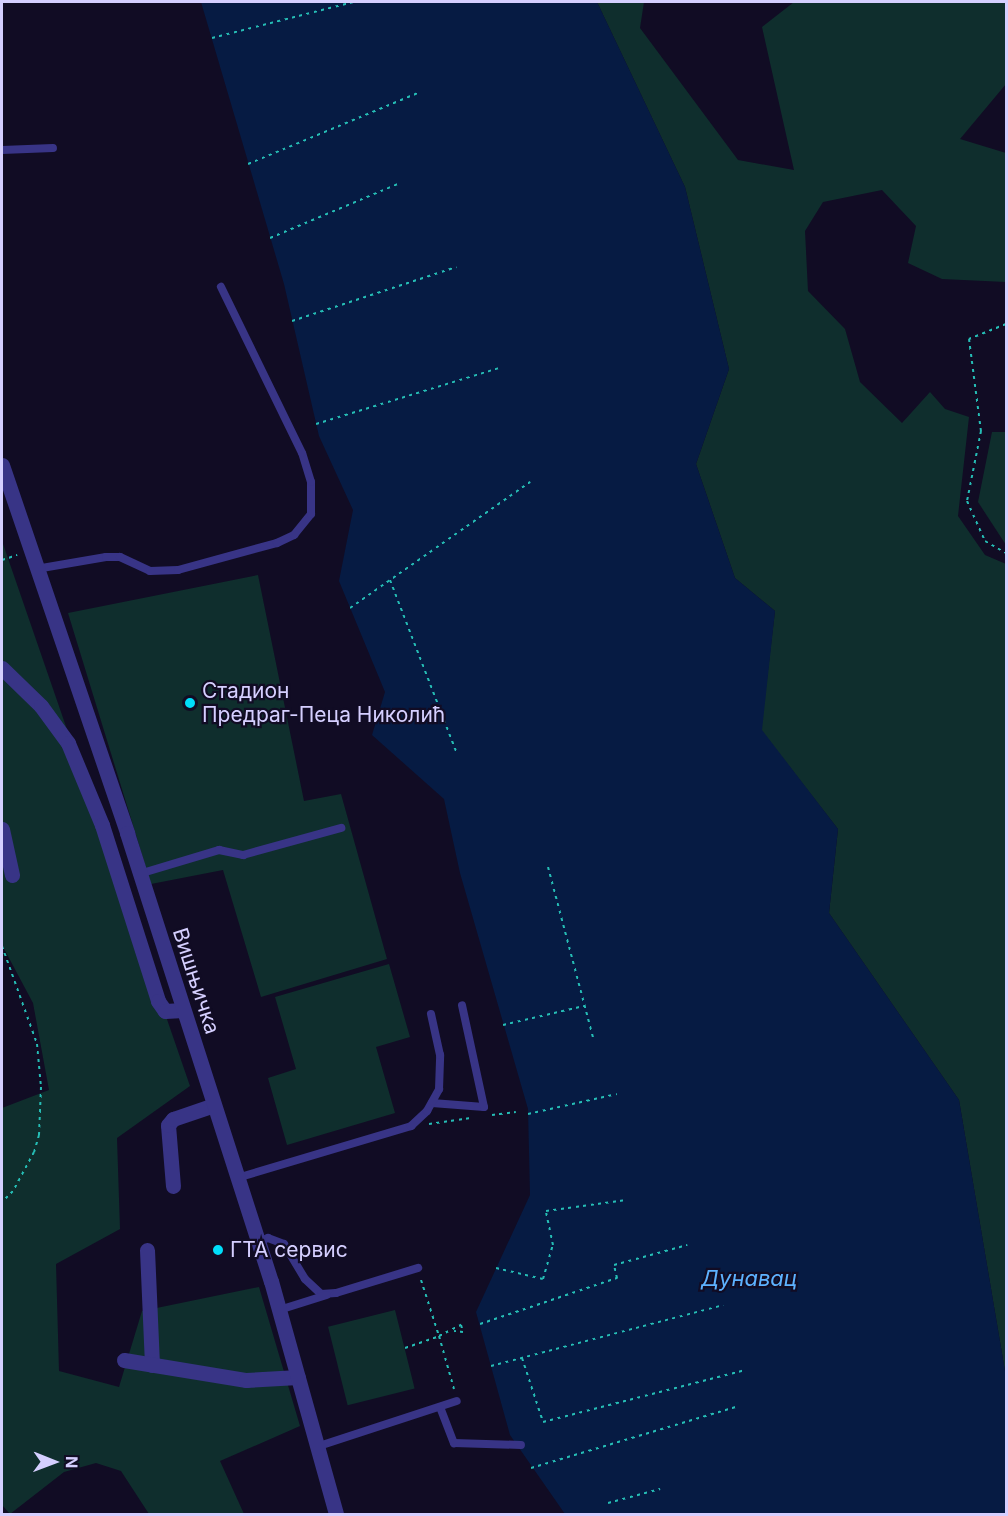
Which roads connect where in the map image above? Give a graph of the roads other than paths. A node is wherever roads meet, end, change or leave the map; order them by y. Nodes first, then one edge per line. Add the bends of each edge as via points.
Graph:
1 (53, 148) dead end
2 (2, 150) edge
3 (221, 287) dead end
4 (2, 465) edge
5 (34, 570) junction
6 (2, 668) edge
7 (341, 828) dead end
8 (2, 829) edge
9 (140, 874) junction
10 (12, 875) dead end
11 (462, 1005) dead end
12 (183, 1010) junction
13 (431, 1014) dead end
14 (432, 1102) junction
15 (214, 1105) junction
16 (236, 1178) junction
17 (174, 1186) dead end
18 (258, 1242) junction
19 (147, 1250) dead end
20 (418, 1268) road end
21 (329, 1295) junction
22 (279, 1310) junction
23 (124, 1360) dead end
24 (152, 1365) junction
25 (298, 1377) junction
26 (458, 1401) road end
27 (440, 1407) junction
28 (520, 1445) dead end
29 (316, 1447) junction
30 (336, 1515) edge

1 - 2 lane
3 - 5 lane via 302,453 311,482 311,514 294,535 278,543 177,570 150,571 120,557
4 - 5 street, Вишњичка
5 - 9 street, Вишњичка
6 - 12 street via 41,706 68,743 102,825 158,1001 165,1011
7 - 9 lane via 243,855 219,850
8 - 10 street
9 - 12 street, Вишњичка
11 - 14 lane via 484,1107
12 - 15 street, Вишњичка
13 - 14 lane via 441,1070
14 - 16 lane via 411,1126
15 - 16 street, Вишњичка
15 - 17 street via 168,1125
16 - 18 street, Вишњичка
18 - 21 lane via 268,1238 284,1244 314,1290
18 - 22 street, Вишњичка
19 - 24 street
20 - 21 lane
21 - 22 lane
22 - 25 street, Вишњичка
23 - 24 street
24 - 25 street via 246,1380
25 - 29 street, Вишњичка
26 - 27 lane
27 - 28 lane via 454,1443
27 - 29 lane
29 - 30 street, Вишњичка

